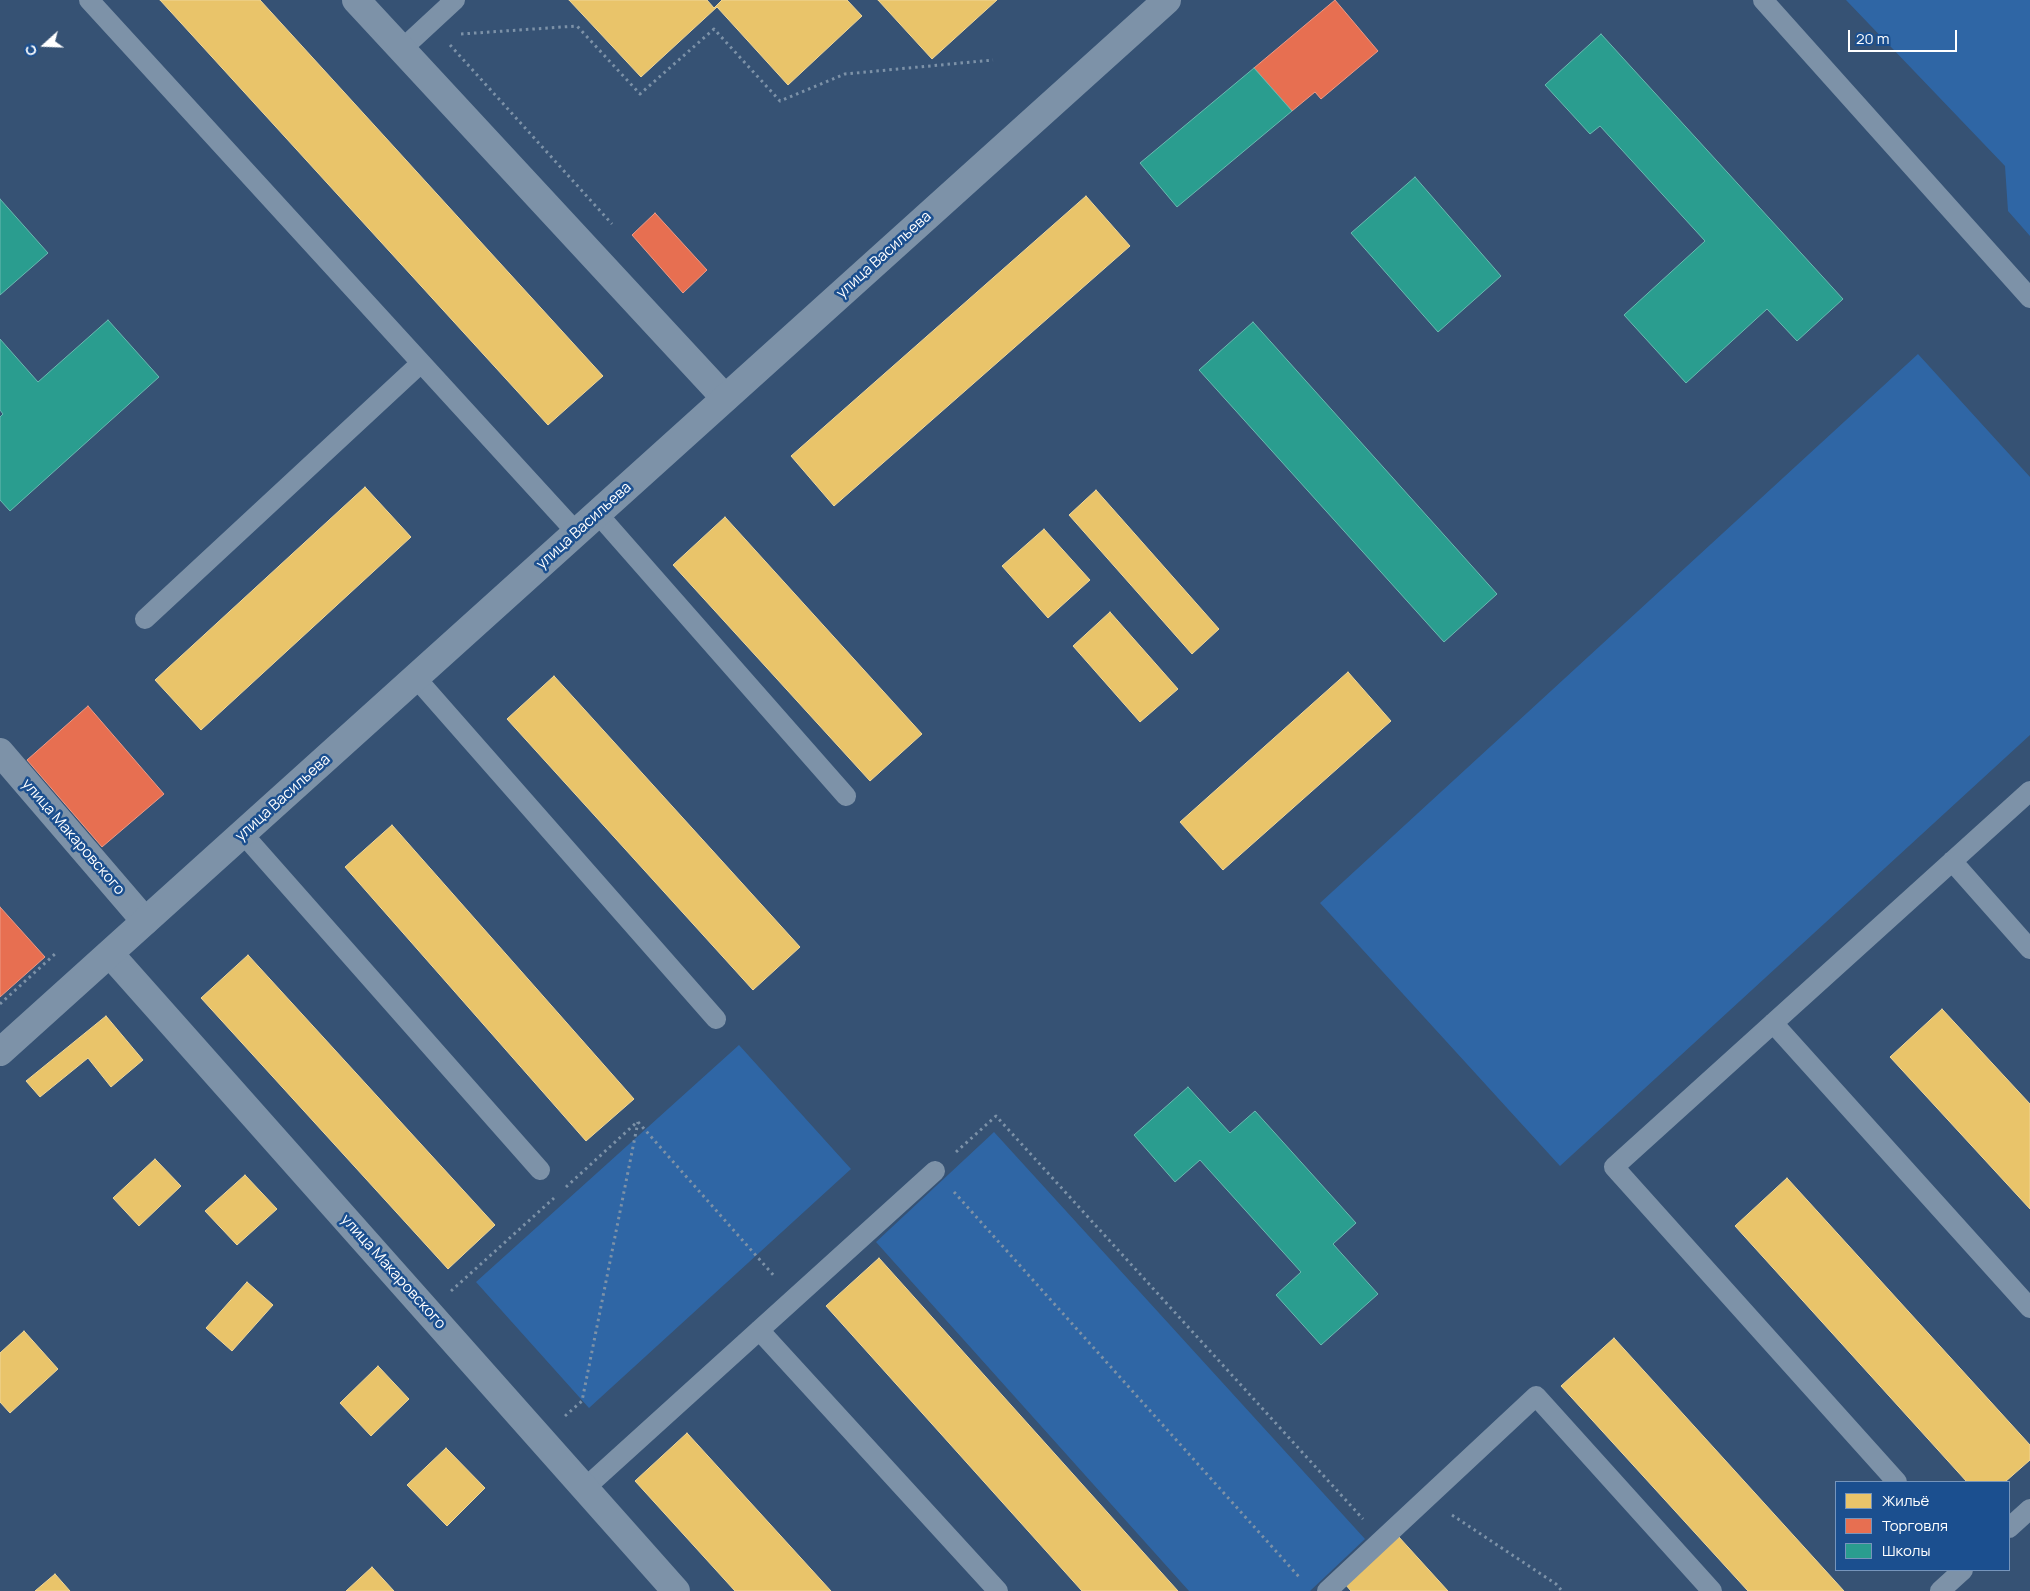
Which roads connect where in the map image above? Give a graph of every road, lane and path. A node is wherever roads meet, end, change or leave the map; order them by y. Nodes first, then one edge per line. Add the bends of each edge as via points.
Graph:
1 (89, 0) edge
2 (356, 0) edge
3 (454, 0) edge
4 (1167, 0) edge
5 (1763, 0) edge
6 (435, 29) junction
7 (402, 49) junction
8 (993, 60) dead end
9 (616, 228) dead end
10 (2030, 298) edge
11 (421, 363) junction
12 (725, 398) junction
13 (597, 513) junction
14 (577, 533) junction
15 (145, 619) dead end
16 (416, 678) junction
17 (0, 752) edge
18 (2030, 791) edge
19 (846, 796) dead end
20 (243, 834) junction
21 (1952, 861) junction
22 (146, 922) junction
23 (2030, 949) edge
24 (110, 954) junction
25 (716, 1019) dead end
26 (1773, 1023) junction
27 (0, 1052) edge
28 (638, 1122) junction
29 (540, 1170) dead end
30 (935, 1171) junction
31 (565, 1187) dead end
32 (558, 1194) dead end
33 (449, 1292) dead end
34 (794, 1298) junction
35 (2030, 1308) edge
36 (760, 1330) junction
37 (562, 1419) dead end
38 (1896, 1481) edge
39 (585, 1488) junction
40 (1427, 1498) junction
41 (2030, 1509) edge
42 (2010, 1527) edge
43 (1382, 1540) junction
44 (1962, 1571) edge
45 (1306, 1584) dead end
46 (676, 1591) edge
47 (998, 1591) edge
48 (1327, 1591) edge
49 (1562, 1591) edge
50 (1712, 1591) edge
51 (1940, 1591) edge

1 - 11 lane
2 - 7 street
3 - 6 lane
4 - 12 street, улица Васильева
5 - 10 lane
6 - 7 lane
6 - 8 path via 577,26 640,94 714,29 780,101 845,74
6 - 9 path
7 - 12 street
11 - 14 lane
11 - 15 lane
12 - 13 street, улица Васильева
13 - 14 street, улица Васильева
13 - 19 lane
14 - 16 street, улица Васильева
16 - 20 street, улица Васильева
16 - 25 lane
17 - 22 street, улица Макаровского
18 - 21 lane
20 - 22 street, улица Васильева
20 - 29 lane
21 - 23 lane
21 - 26 lane
22 - 24 street, улица Васильева
24 - 27 street, улица Васильева
24 - 39 street, улица Макаровского
26 - 35 lane
26 - 38 lane via 1614,1167
28 - 31 path
28 - 34 path
28 - 37 path via 582,1401
30 - 34 lane
30 - 43 path via 996,1116
30 - 45 path
32 - 33 path
34 - 36 lane
36 - 39 lane
36 - 47 lane
39 - 46 street, улица Макаровского
40 - 43 lane
40 - 49 path
40 - 50 lane via 1536,1396
41 - 42 lane
43 - 48 lane
44 - 51 lane

